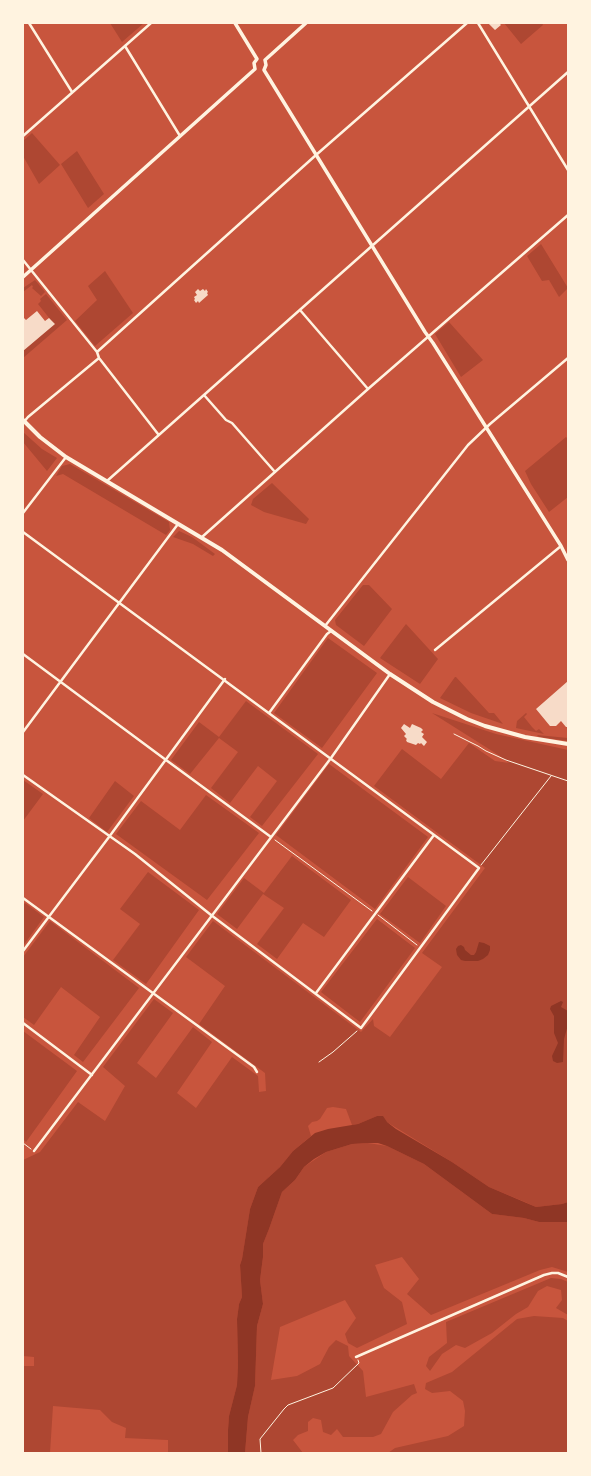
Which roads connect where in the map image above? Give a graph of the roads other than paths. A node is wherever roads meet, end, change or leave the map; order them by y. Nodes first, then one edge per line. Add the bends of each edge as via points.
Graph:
1 (28, 23) edge
2 (151, 23) edge
3 (234, 23) edge
4 (306, 23) edge
5 (466, 23) edge
6 (478, 23) edge
7 (125, 46) junction
8 (257, 59) junction
9 (264, 60) junction
10 (255, 69) junction
11 (264, 70) junction
12 (568, 72) edge
13 (72, 92) junction
14 (530, 106) junction
15 (23, 136) edge
16 (181, 136) junction
17 (316, 155) junction
18 (568, 170) edge
19 (568, 214) edge
20 (372, 246) junction
21 (23, 260) edge
22 (31, 270) junction
23 (23, 277) edge
24 (300, 310) junction
25 (428, 337) junction
26 (97, 352) junction
27 (98, 358) junction
28 (568, 358) edge
29 (368, 389) junction
30 (204, 395) junction
31 (24, 421) edge
32 (486, 428) junction
33 (158, 434) junction
34 (66, 457) junction
35 (275, 472) junction
36 (107, 481) junction
37 (23, 513) edge
38 (178, 523) junction
39 (23, 532) edge
40 (202, 537) junction
41 (561, 546) junction
42 (568, 560) edge
43 (120, 603) junction
44 (325, 626) junction
45 (331, 631) junction
46 (435, 650) dead end
47 (23, 654) edge
48 (390, 674) junction
49 (225, 679) junction
50 (60, 681) junction
51 (269, 713) junction
52 (23, 732) edge
53 (568, 744) edge
54 (331, 758) junction
55 (166, 760) junction
56 (23, 775) edge
57 (434, 835) junction
58 (109, 837) junction
59 (271, 837) junction
60 (23, 898) edge
61 (211, 914) junction
62 (49, 917) junction
63 (23, 950) edge
64 (316, 993) junction
65 (153, 994) junction
66 (23, 1023) edge
67 (257, 1072) dead end
68 (92, 1075) junction
69 (34, 1151) road end
70 (568, 1277) edge
71 (356, 1357) dead end

1 - 13 street
2 - 7 street
3 - 8 street
4 - 9 street
5 - 17 street
6 - 14 street
7 - 13 street
7 - 16 street
8 - 9 street
8 - 10 street via 254,63
9 - 11 street
10 - 11 street
10 - 16 street
11 - 17 street
12 - 14 street
13 - 15 street
14 - 18 street
14 - 20 street
16 - 22 street
17 - 20 street
17 - 26 street
19 - 25 street
20 - 24 street
20 - 25 street
21 - 22 street
22 - 23 street
22 - 26 street
24 - 29 street
24 - 30 street
25 - 29 street
25 - 32 street
26 - 27 street
27 - 31 street
27 - 33 street
28 - 32 street
29 - 35 street
30 - 33 street
30 - 35 street
31 - 34 main road
32 - 41 street
32 - 44 street via 468,445
33 - 36 street
34 - 36 main road
34 - 37 street
35 - 40 street
36 - 38 main road
38 - 40 main road
38 - 43 street
39 - 43 street
40 - 44 main road
41 - 42 street
41 - 46 street
43 - 49 street
43 - 50 street
44 - 45 main road
45 - 48 main road
45 - 51 street
47 - 50 street
48 - 53 main road via 433,702 467,719 525,737
48 - 54 street
49 - 51 street
49 - 55 street
50 - 52 street
50 - 55 street
51 - 54 street
54 - 57 street
54 - 59 street
55 - 58 street
55 - 59 street
56 - 58 street
57 - 64 street
57 - 64 street via 479,868 421,948 361,1028
58 - 61 street via 135,854
58 - 62 street
59 - 61 street
60 - 62 street
61 - 64 street
61 - 65 street
62 - 63 street
62 - 65 street
65 - 67 street via 254,1067
65 - 68 street
66 - 68 street
68 - 69 street
70 - 71 street via 558,1273 544,1275

